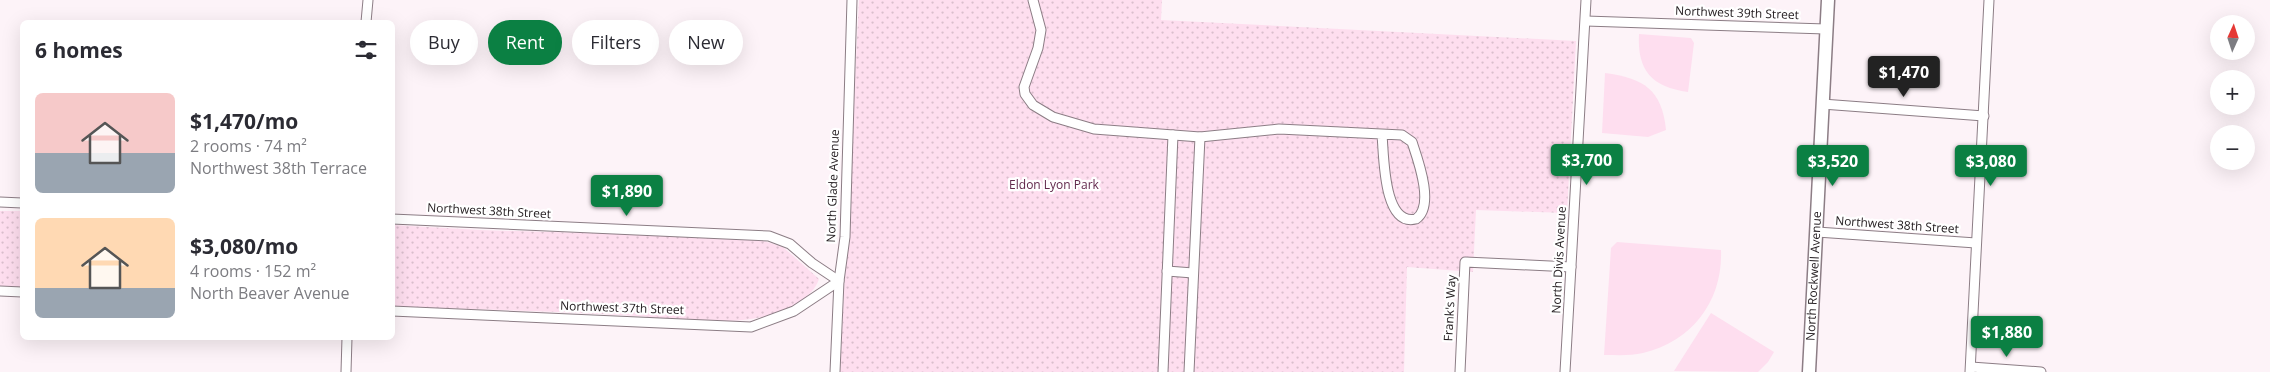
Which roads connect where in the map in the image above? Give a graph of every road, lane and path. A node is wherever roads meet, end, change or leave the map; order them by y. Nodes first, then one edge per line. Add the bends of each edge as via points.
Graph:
1 (368, 0) edge
2 (852, 0) edge
3 (1033, 0) edge
4 (1586, 0) edge
5 (1828, 0) edge
6 (1989, 0) edge
7 (366, 20) edge
8 (1586, 21) junction
9 (1826, 29) junction
10 (1822, 104) junction
11 (1984, 116) junction
12 (1382, 134) junction
13 (1173, 135) junction
14 (1200, 137) junction
15 (0, 202) edge
16 (20, 203) edge
17 (395, 219) edge
18 (1817, 232) junction
19 (1976, 242) junction
20 (1571, 267) junction
21 (1167, 271) junction
22 (1194, 273) junction
23 (839, 281) junction
24 (0, 291) edge
25 (20, 292) edge
26 (395, 311) edge
27 (347, 340) edge
28 (1970, 370) edge
29 (346, 372) edge
30 (835, 372) edge
31 (1163, 372) edge
32 (1189, 372) edge
33 (1460, 372) edge
34 (1565, 372) edge
35 (1809, 372) edge
36 (2041, 372) edge

1 - 7 street
2 - 23 street, North Glade Avenue via 845,237
3 - 13 street via 1041,30 1024,87 1033,105 1053,118 1094,129
4 - 8 street, North Divis Avenue
5 - 9 main road, North Rockwell Avenue
6 - 11 street
8 - 9 street, Northwest 39th Street
8 - 20 street, North Divis Avenue
9 - 10 main road, North Rockwell Avenue
10 - 11 street
10 - 18 main road, North Rockwell Avenue
11 - 19 street
12 - 12 street via 1390,203 1397,214 1407,220 1416,219 1425,201 1412,142 1402,135
12 - 14 street via 1279,129
13 - 14 street
13 - 21 street
14 - 22 street
15 - 16 street
17 - 23 street, Northwest 38th Street via 769,236 790,244
18 - 19 street, Northwest 38th Street
18 - 35 main road, North Rockwell Avenue
19 - 28 street
20 - 33 street, Frank's Way via 1465,262
20 - 34 street, North Divis Avenue
21 - 22 street
21 - 31 street
22 - 32 street
23 - 26 street, Northwest 37th Street via 794,312 750,326
23 - 30 street, North Glade Avenue
24 - 25 street
27 - 29 street
28 - 36 street

